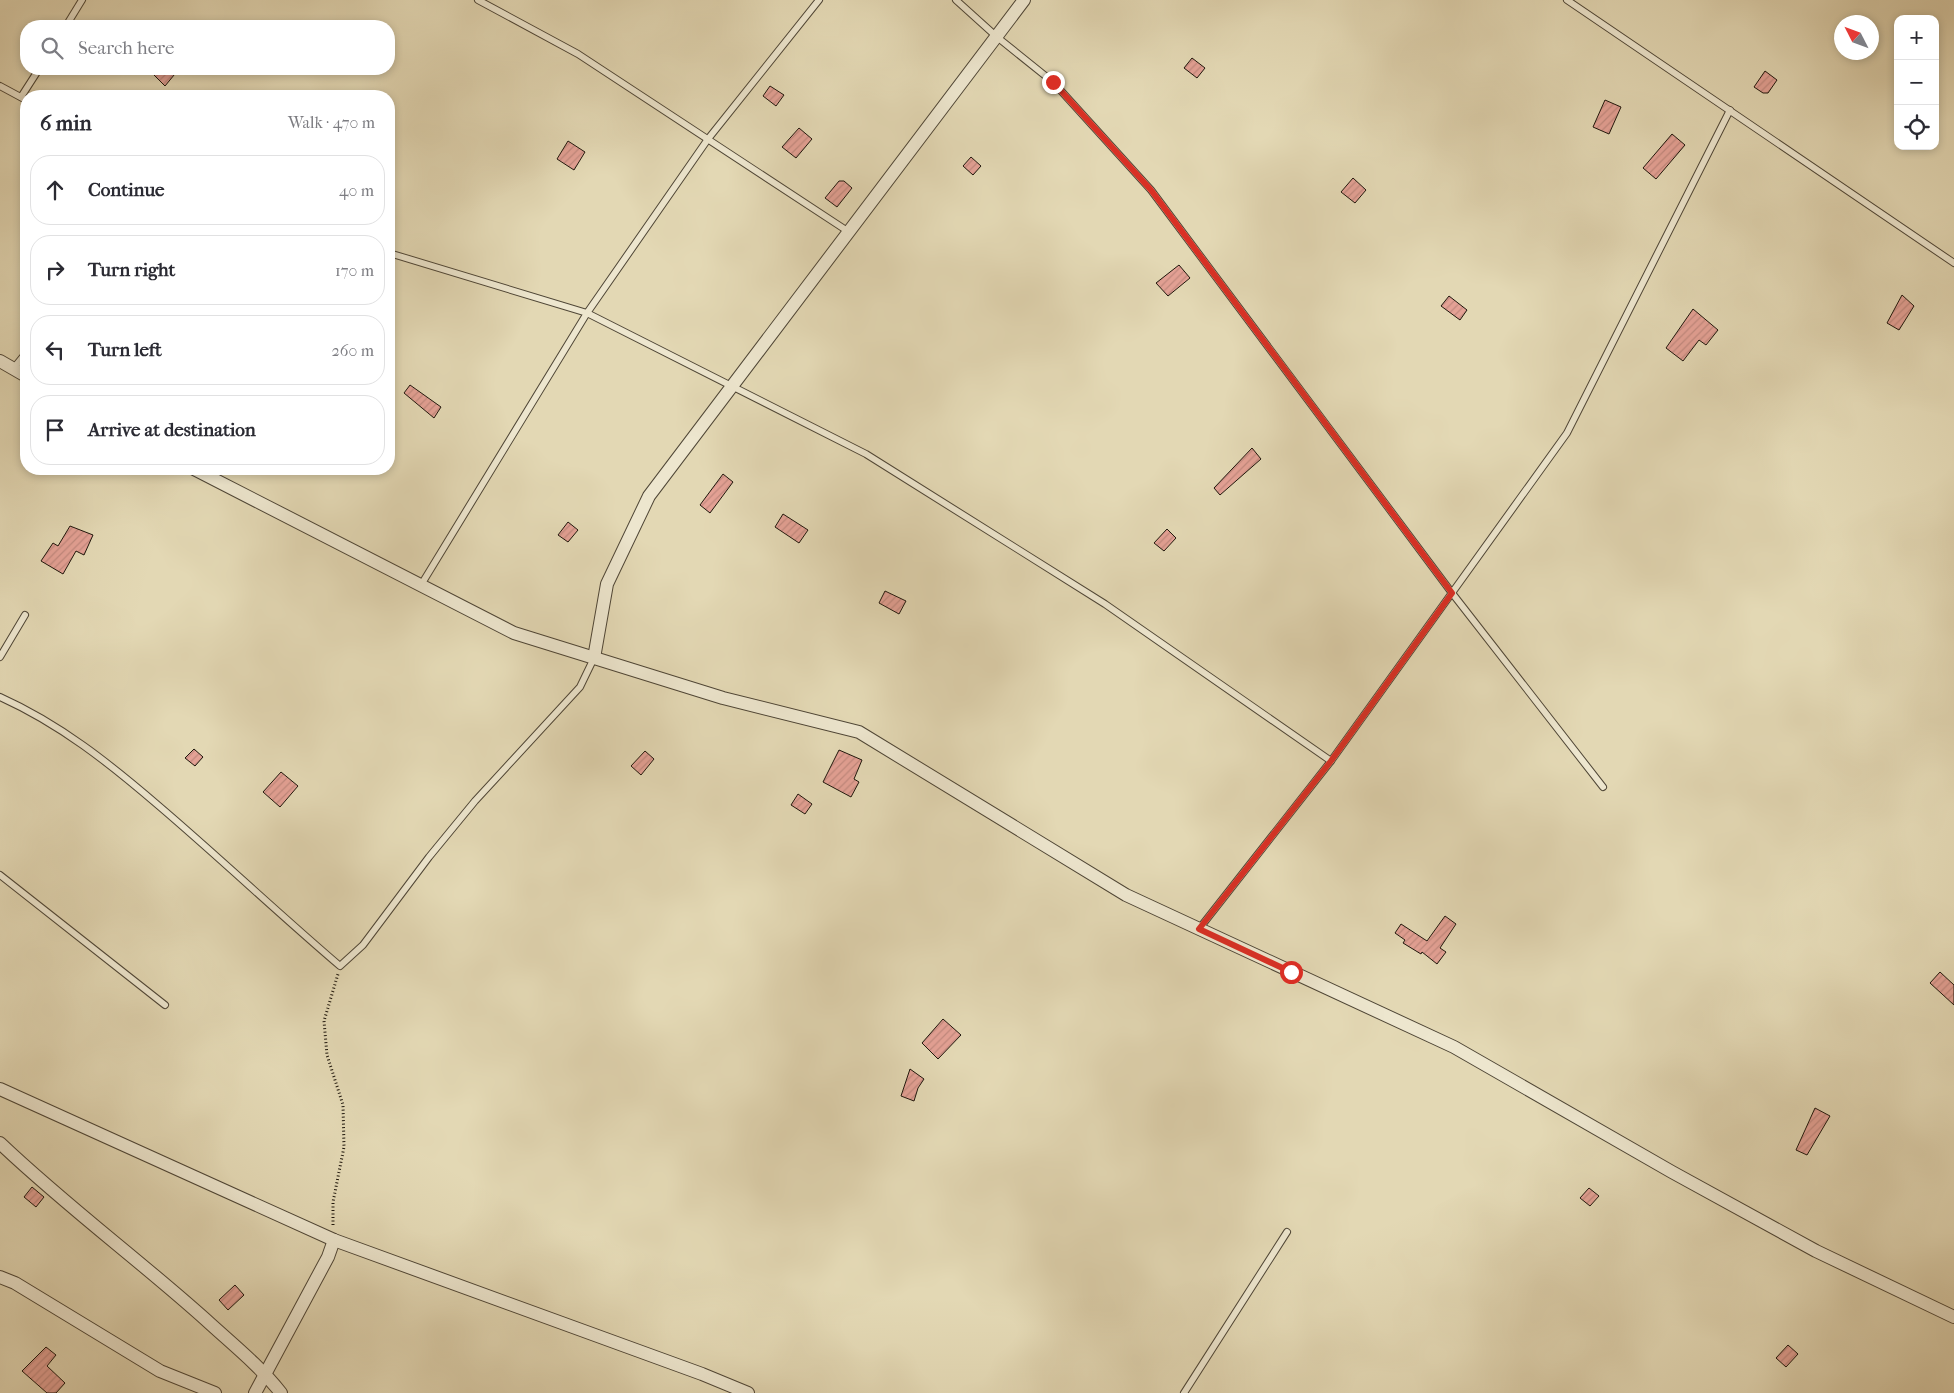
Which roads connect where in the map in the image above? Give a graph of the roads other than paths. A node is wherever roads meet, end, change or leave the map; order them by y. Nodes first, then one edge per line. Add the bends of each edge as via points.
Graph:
1 (82, 0) edge
2 (478, 0) edge
3 (819, 0) edge
4 (956, 0) edge
5 (1024, 0) edge
6 (1567, 0) edge
7 (70, 20) edge
8 (996, 37) junction
9 (36, 75) edge
10 (0, 86) edge
11 (28, 90) edge
12 (20, 97) edge
13 (1730, 110) junction
14 (708, 139) junction
15 (849, 232) junction
16 (395, 255) edge
17 (1954, 262) edge
18 (587, 313) junction
19 (20, 360) edge
20 (0, 361) edge
21 (13, 368) junction
22 (20, 372) edge
23 (733, 385) junction
24 (206, 475) edge
25 (421, 585) junction
26 (1452, 593) junction
27 (25, 615) dead end
28 (0, 657) edge
29 (594, 658) junction
30 (0, 697) edge
31 (1331, 761) junction
32 (1603, 787) dead end
33 (0, 875) edge
34 (1199, 929) junction
35 (165, 1005) dead end
36 (0, 1089) edge
37 (0, 1143) edge
38 (1287, 1232) dead end
39 (334, 1240) junction
40 (0, 1277) edge
41 (1954, 1317) edge
42 (265, 1373) junction
43 (215, 1393) edge
44 (255, 1393) edge
45 (281, 1393) edge
46 (748, 1393) edge
47 (1184, 1393) edge

1 - 7 lane
2 - 14 lane via 578,54
3 - 14 lane
4 - 8 lane
5 - 8 street
6 - 13 lane
8 - 15 street
8 - 26 lane via 1053,82 1151,190
9 - 11 lane
10 - 12 lane
13 - 17 lane
13 - 26 lane via 1567,433
14 - 15 lane
14 - 18 lane
15 - 23 street
16 - 18 lane
18 - 23 lane
18 - 25 lane
19 - 21 lane
20 - 21 street
21 - 22 street
23 - 29 street via 649,496 607,584
23 - 31 lane via 874,459 1105,604
24 - 25 street
25 - 29 street via 514,633
26 - 31 lane
26 - 32 lane
27 - 28 lane
29 - 30 lane via 580,687 475,801 363,945 340,966 121,774 64,730
29 - 34 street via 723,698 860,732 1126,895
31 - 34 lane
33 - 35 lane
34 - 41 street via 1454,1047 1816,1251
36 - 39 street
37 - 42 street
38 - 47 lane
39 - 42 street via 328,1257
39 - 46 street
40 - 43 street via 160,1371
42 - 44 street
42 - 45 street

